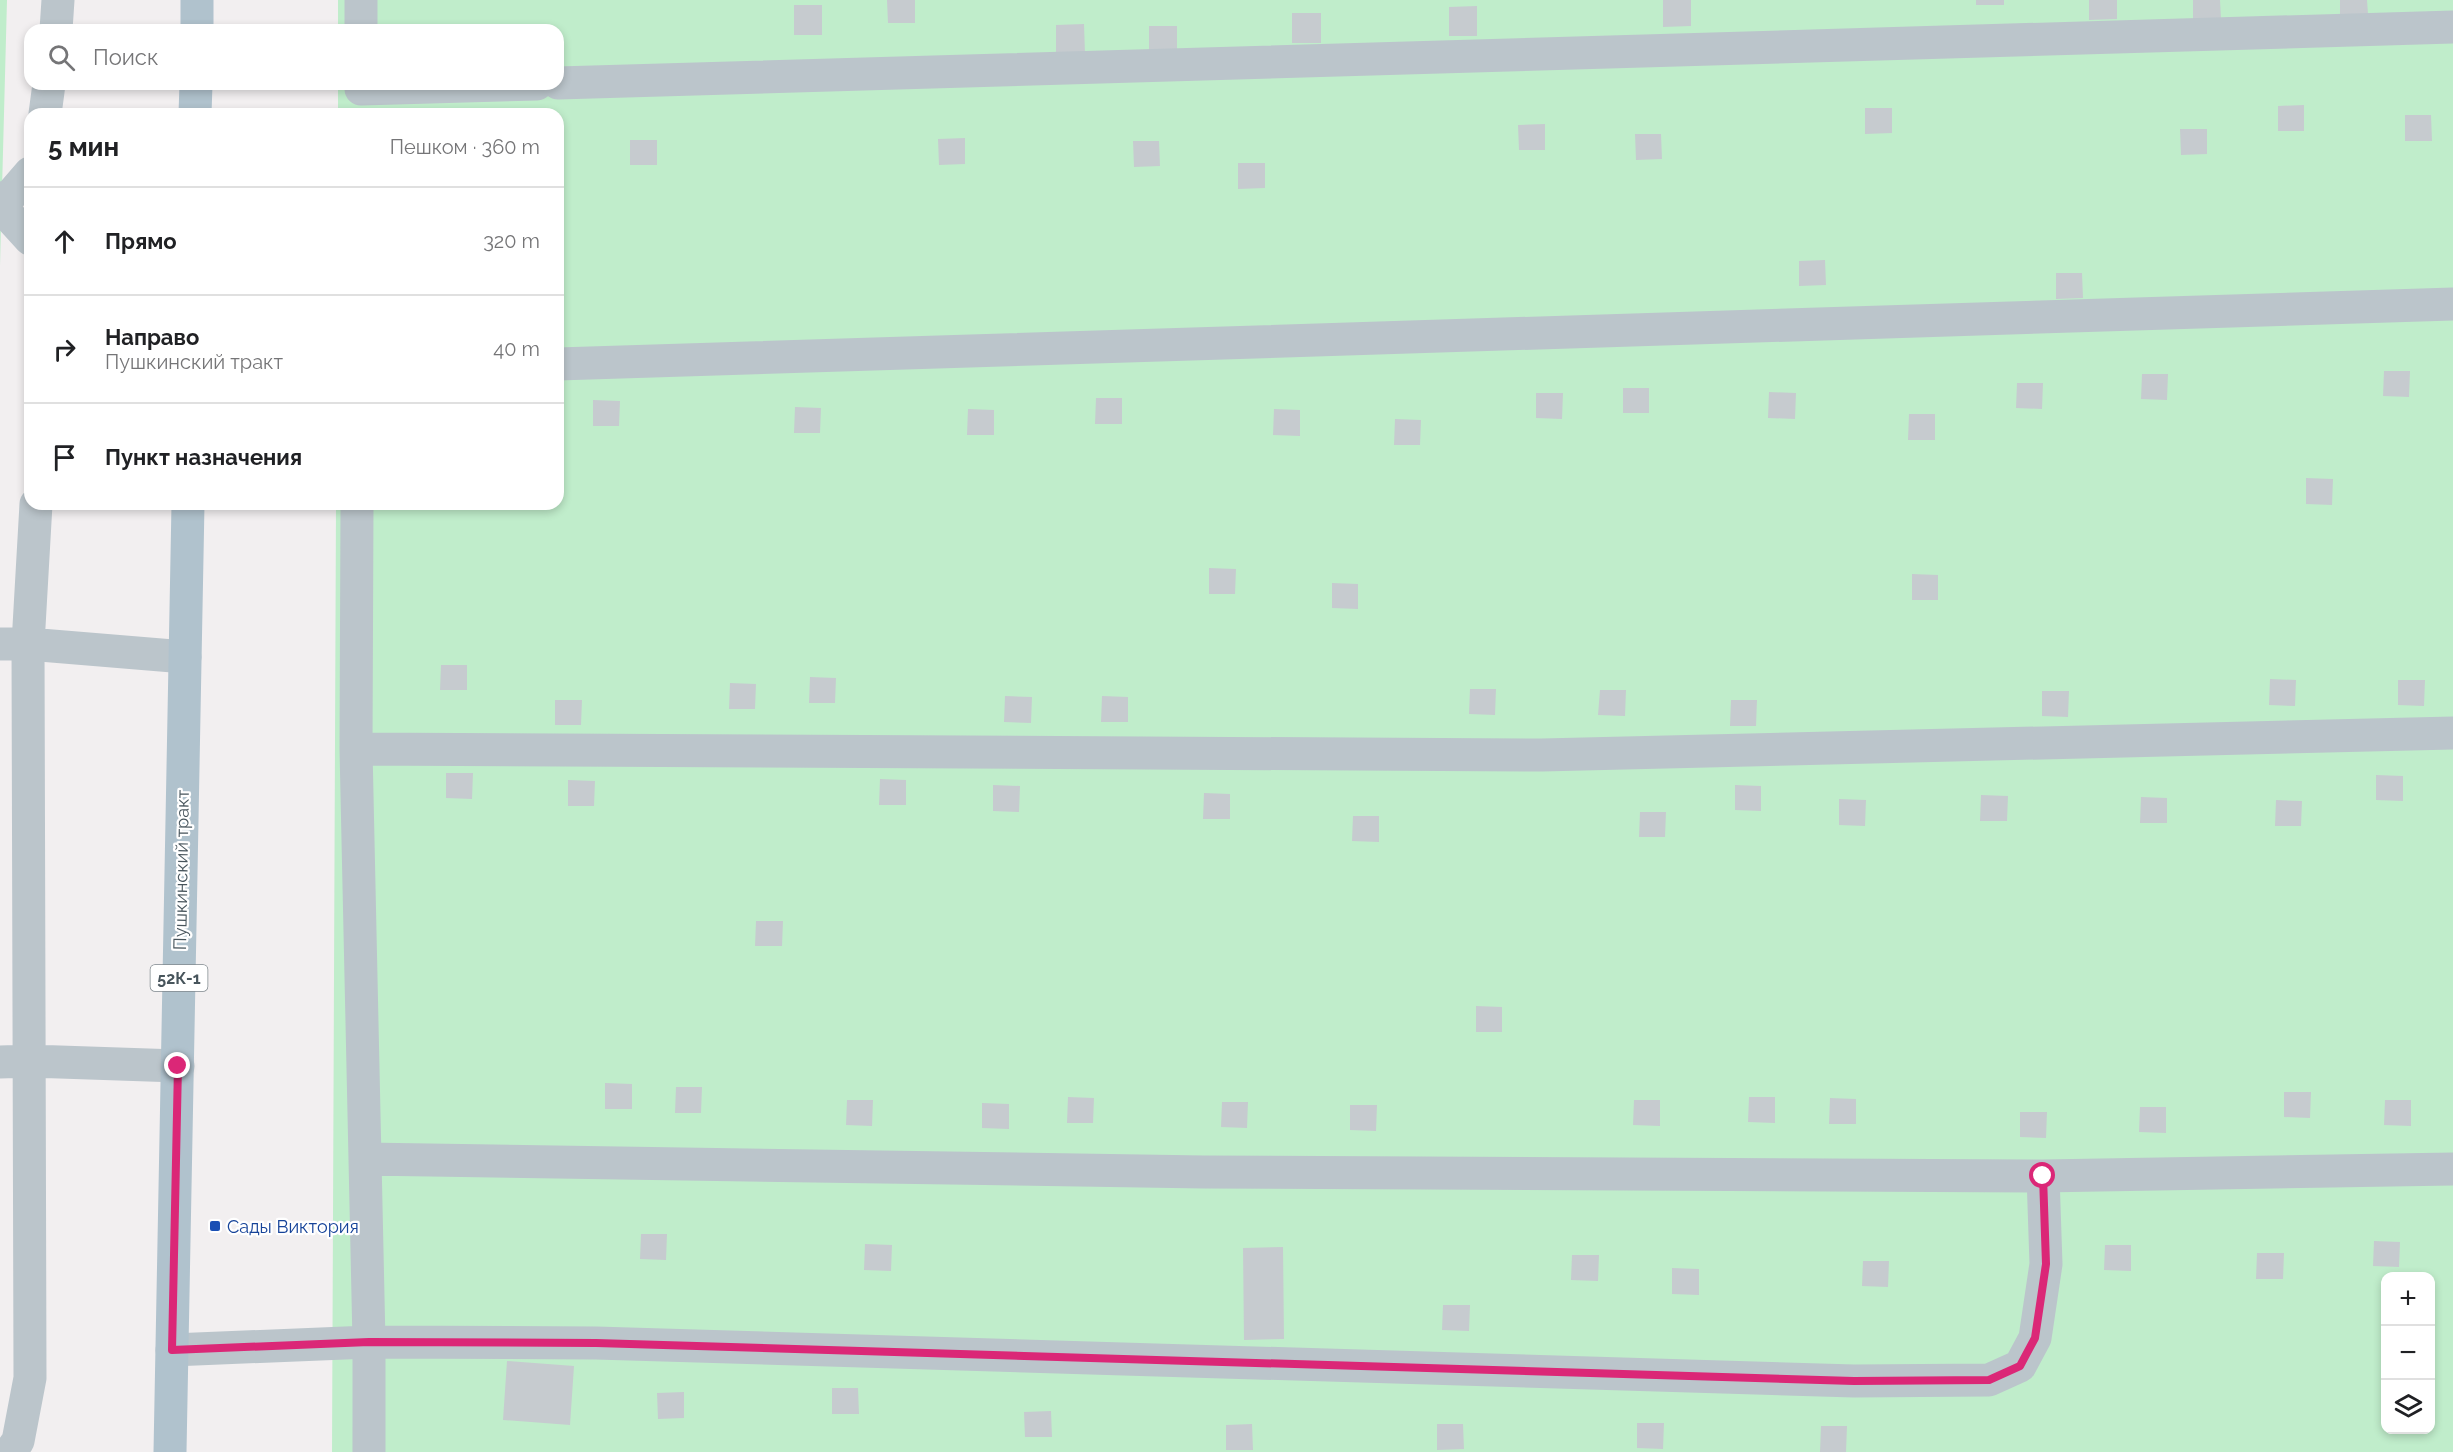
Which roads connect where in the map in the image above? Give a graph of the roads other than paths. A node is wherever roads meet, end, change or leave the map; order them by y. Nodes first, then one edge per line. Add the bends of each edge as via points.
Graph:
1 (58, 0) edge
2 (197, 0) edge
3 (362, 0) edge
4 (57, 24) edge
5 (196, 24) edge
6 (361, 24) edge
7 (2453, 27) edge
8 (564, 83) edge
9 (48, 90) edge
10 (196, 90) edge
11 (449, 90) edge
12 (361, 96) edge
13 (46, 108) edge
14 (195, 108) edge
15 (24, 180) edge
16 (0, 199) edge
17 (0, 212) edge
18 (24, 233) edge
19 (2453, 304) edge
20 (564, 364) edge
21 (35, 510) edge
22 (188, 510) edge
23 (357, 510) edge
24 (14, 644) edge
25 (185, 657) junction
26 (2453, 732) edge
27 (356, 750) junction
28 (15, 1062) edge
29 (178, 1066) junction
30 (365, 1159) junction
31 (2453, 1169) edge
32 (2043, 1176) junction
33 (369, 1342) junction
34 (172, 1350) junction
35 (10, 1452) edge
36 (170, 1452) edge
37 (369, 1452) edge

1 - 4 lane
2 - 5 main road
3 - 6 lane
7 - 8 lane
9 - 13 lane
10 - 14 main road
11 - 12 lane
15 - 16 lane via 11,195
17 - 18 lane
19 - 20 lane
21 - 24 lane
22 - 25 main road, Пушкинский тракт / 52К-1
23 - 27 lane
24 - 25 lane
24 - 28 lane
25 - 29 main road, Пушкинский тракт / 52К-1
26 - 27 lane via 1542,755
27 - 30 lane
28 - 29 lane
28 - 35 lane via 30,1378 18,1442
29 - 34 main road, Пушкинский тракт / 52К-1
30 - 32 lane via 1204,1172
30 - 33 lane
31 - 32 lane
32 - 33 lane via 2046,1264 2035,1338 2020,1366 1989,1380 1854,1381 607,1343
33 - 34 lane
33 - 37 lane
34 - 36 main road, Пушкинский тракт / 52К-1

